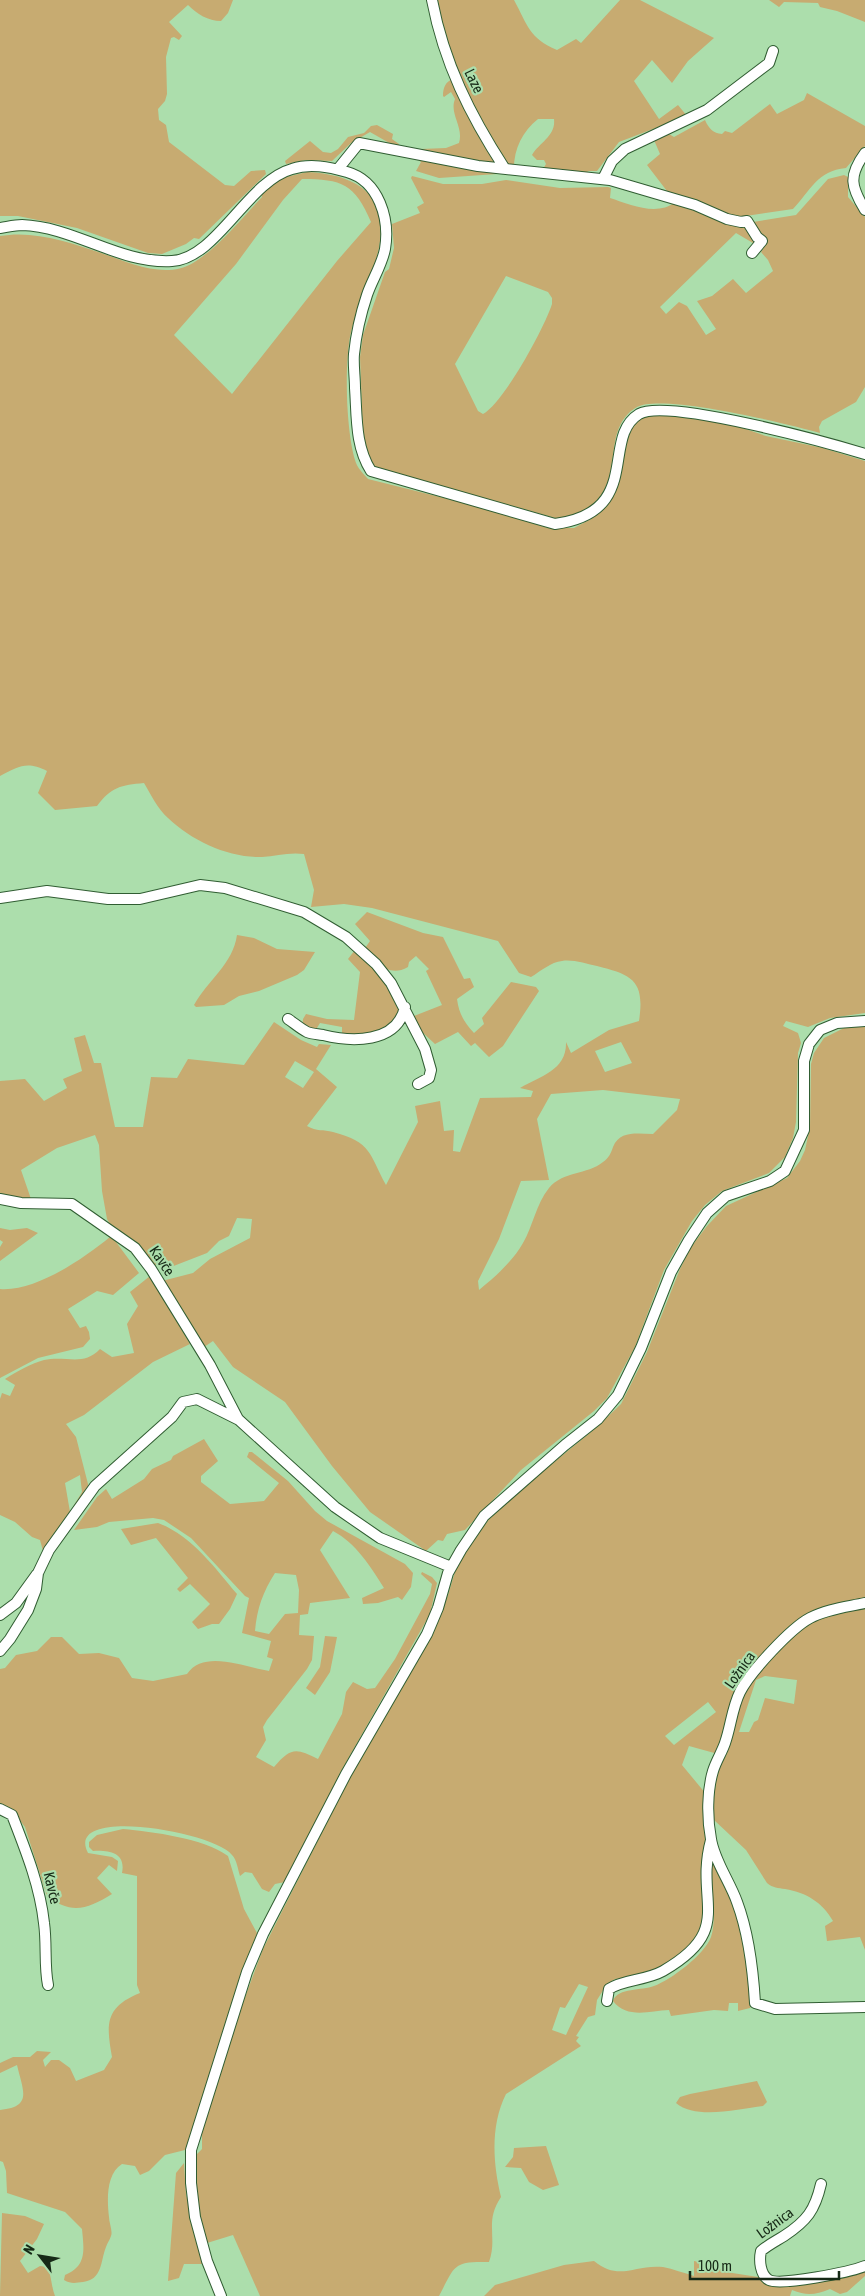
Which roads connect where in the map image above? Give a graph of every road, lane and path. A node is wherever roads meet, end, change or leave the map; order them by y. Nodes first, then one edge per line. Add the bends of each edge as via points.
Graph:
1 (432, 0) edge
2 (773, 51) dead end
3 (865, 153) edge
4 (338, 169) junction
5 (505, 169) junction
6 (604, 179) junction
7 (865, 210) edge
8 (0, 228) edge
9 (752, 253) dead end
10 (865, 454) edge
11 (0, 898) edge
12 (405, 1007) junction
13 (288, 1019) dead end
14 (865, 1021) edge
15 (418, 1084) dead end
16 (0, 1199) edge
17 (239, 1420) junction
18 (451, 1567) junction
19 (38, 1573) junction
20 (865, 1603) edge
21 (0, 1615) edge
22 (0, 1650) edge
23 (0, 1809) edge
24 (711, 1840) junction
25 (48, 1986) dead end
26 (607, 2001) dead end
27 (865, 2007) edge
28 (821, 2184) dead end
29 (865, 2266) edge
30 (221, 2296) edge

1 - 5 street, Laze via 439,37 452,72 478,129
2 - 6 street via 769,63 707,110 625,149 612,161
3 - 7 street via 855,166 852,187
4 - 5 street via 358,143
4 - 8 street via 326,166 292,168 272,177 201,249 173,261 137,260 66,234 22,225
4 - 10 street via 357,175 373,190 385,217 385,249 367,296 354,354 358,436 363,460 371,471 555,524 572,522 604,502 612,487 630,421 640,413 658,409 740,421
5 - 6 street
6 - 9 street via 695,205 728,219 747,221 762,241
11 - 12 street via 46,892 108,900 140,899 200,885 225,888 298,910 334,928 376,964
12 - 13 street via 393,1028 384,1034 356,1039 343,1040 308,1033
12 - 15 street via 419,1034 431,1070 429,1078
14 - 18 street via 837,1023 820,1030 809,1044 804,1060 804,1130 785,1171 770,1181 726,1196 707,1213 672,1272 618,1395 598,1419 484,1516
16 - 17 street, Kavče via 21,1203 72,1204 135,1248 210,1365
17 - 18 street, Kavče via 343,1512 380,1538
17 - 19 street, Kavče via 197,1399 183,1402 172,1417 95,1486 49,1550
18 - 30 street via 426,1634 346,1774 263,1934 247,1972 191,2150 195,2216
19 - 21 street, Kavče via 16,1602
19 - 22 street, Kavče via 28,1610
20 - 24 street, Ložnica via 809,1618 791,1632 741,1691 709,1788
23 - 25 street, Kavče via 12,1815 34,1872 45,1925
24 - 26 street, Ložnica via 706,1874 707,1921 698,1946 654,1976 608,1989
24 - 27 street, Ložnica via 746,1934 755,2003 775,2009
28 - 29 street, Ložnica via 810,2216 761,2252 764,2276 770,2281 783,2282 853,2271

